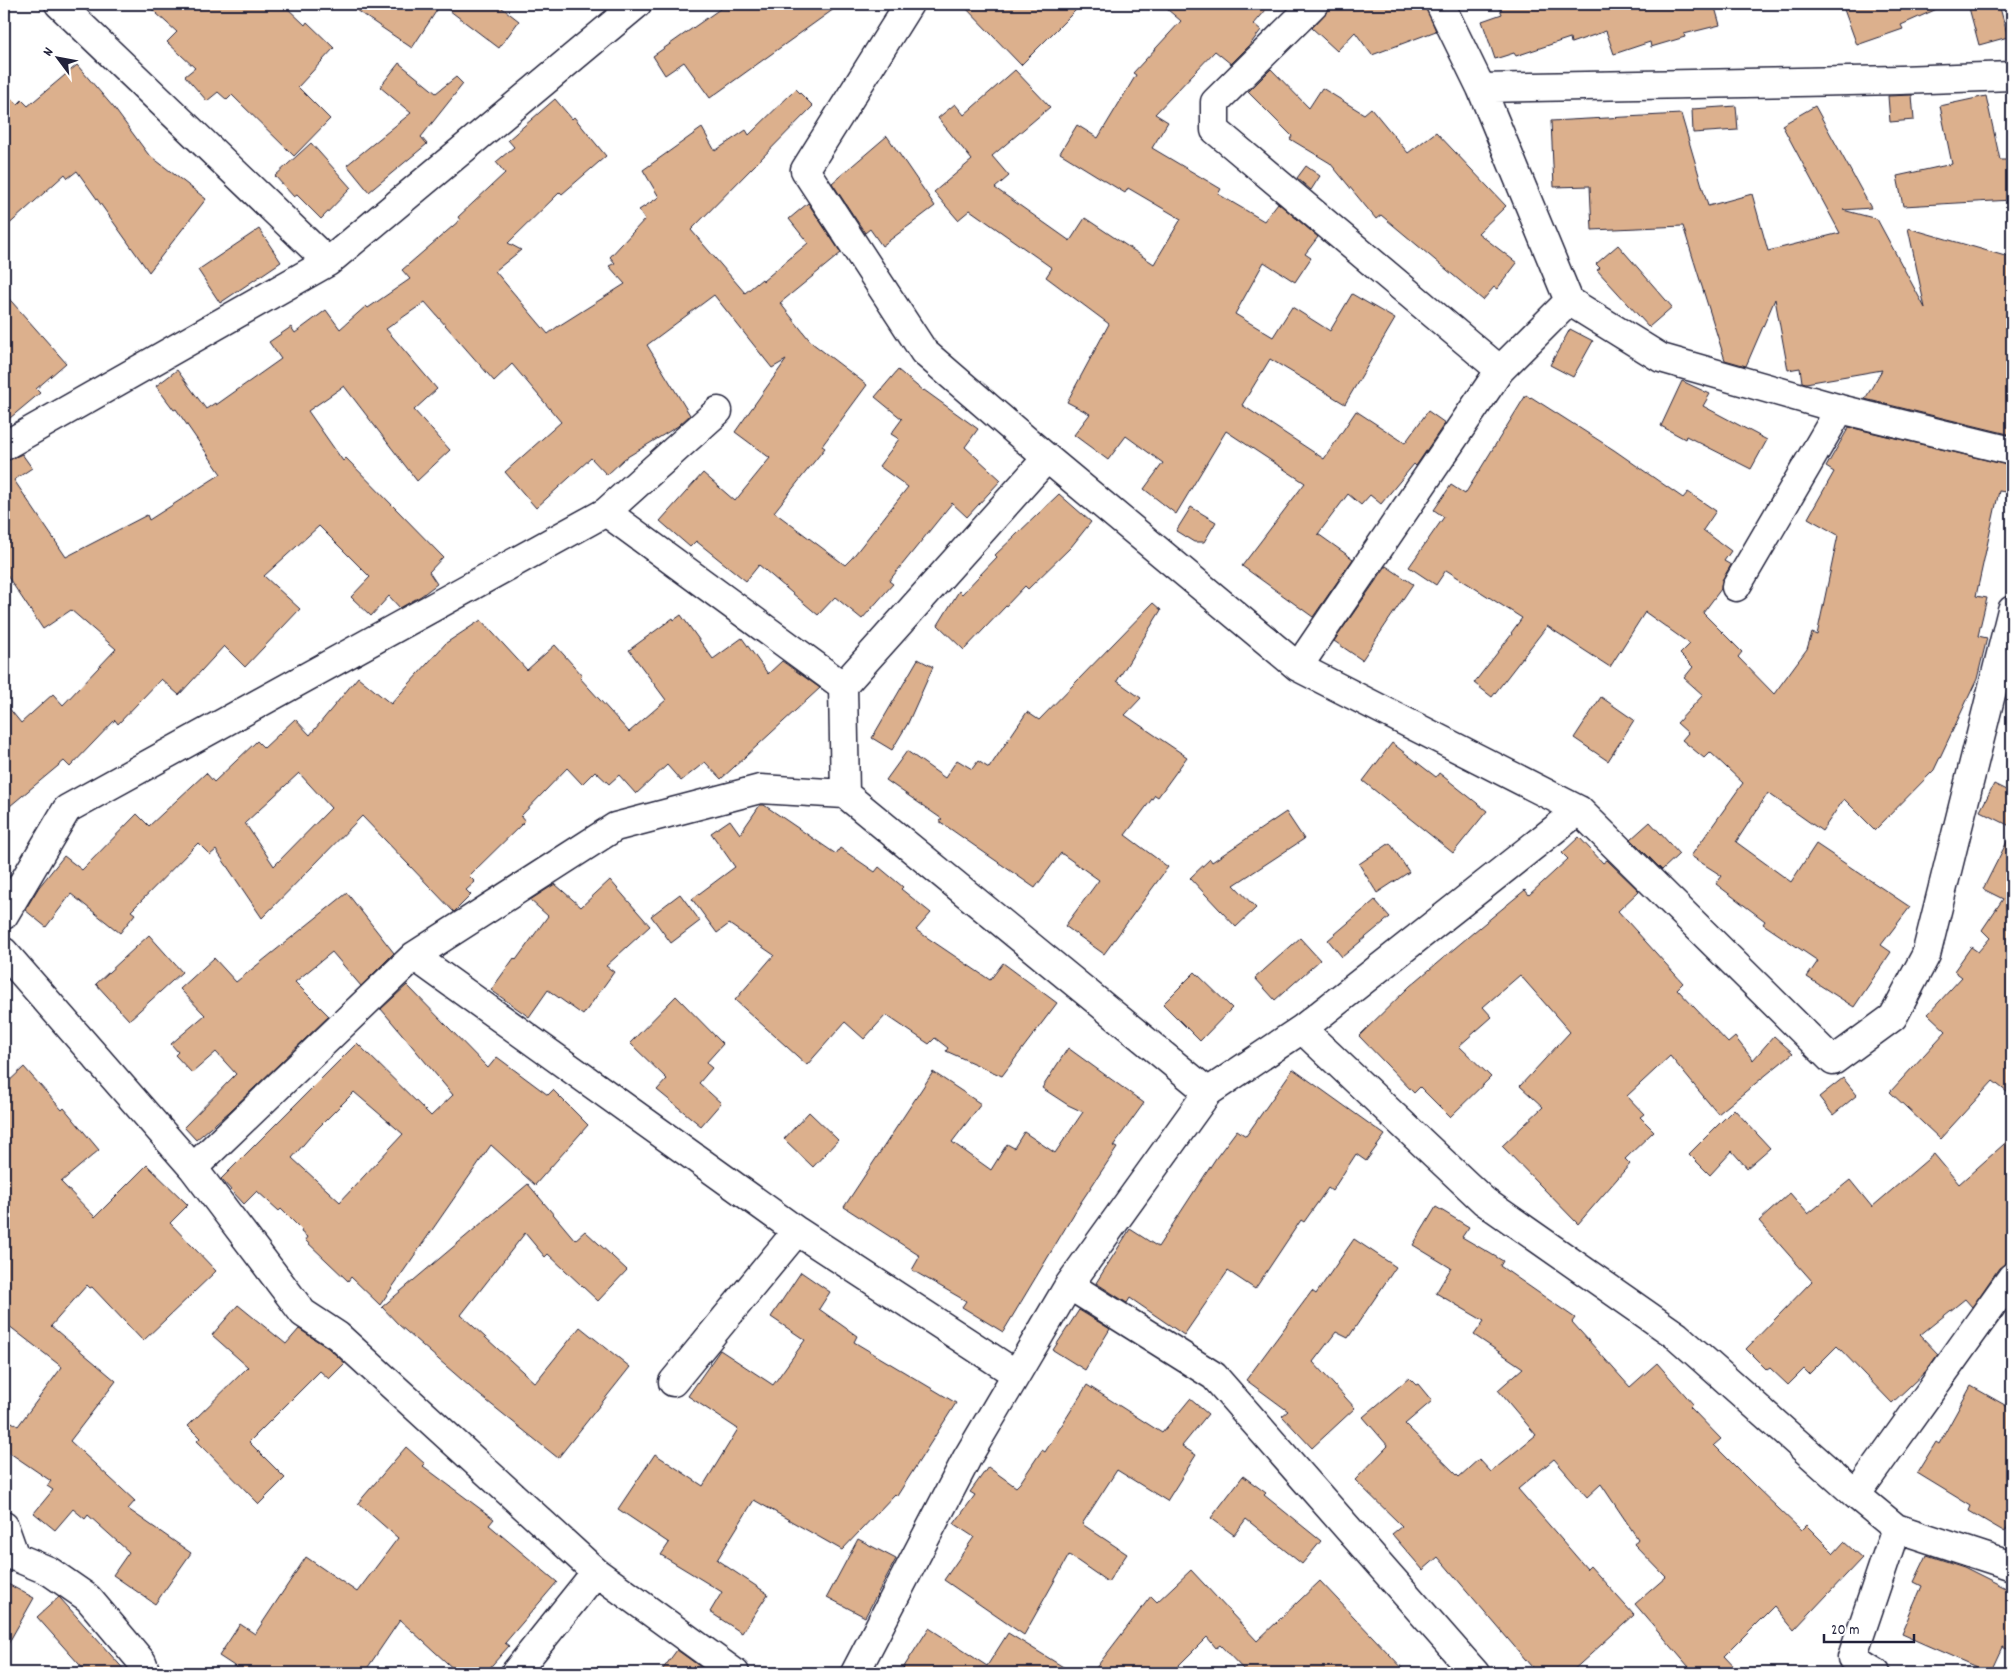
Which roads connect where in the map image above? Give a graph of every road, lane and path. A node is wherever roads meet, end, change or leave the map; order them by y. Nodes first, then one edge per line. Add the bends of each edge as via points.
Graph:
1 (59, 4) edge
2 (637, 4) edge
3 (909, 4) edge
4 (1314, 4) edge
5 (1440, 4) edge
6 (2012, 76) edge
7 (1481, 88) junction
8 (328, 262) junction
9 (1569, 301) junction
10 (1500, 370) junction
11 (1840, 409) junction
12 (718, 411) dead end
13 (4, 446) edge
14 (2012, 451) edge
15 (1047, 458) junction
16 (606, 512) junction
17 (1736, 587) dead end
18 (2012, 610) edge
19 (1298, 666) junction
20 (843, 686) junction
21 (845, 794) junction
22 (1579, 810) junction
23 (4, 915) edge
24 (4, 952) edge
25 (414, 956) junction
26 (1302, 1028) junction
27 (1208, 1092) junction
28 (193, 1168) junction
29 (797, 1230) junction
30 (2012, 1277) edge
31 (1069, 1285) junction
32 (1016, 1374) junction
33 (673, 1382) dead end
34 (1856, 1495) junction
35 (4, 1526) edge
36 (1896, 1528) junction
37 (9, 1555) edge
38 (2012, 1566) edge
39 (596, 1572) junction
40 (146, 1673) edge
41 (515, 1673) edge
42 (734, 1673) edge
43 (855, 1673) edge
44 (1475, 1673) edge
45 (1876, 1673) edge

1 - 8 street
2 - 8 street
3 - 15 street via 806,170 924,352
4 - 10 street via 1215,102 1215,130
5 - 7 street
6 - 7 street
7 - 9 street
8 - 13 street
9 - 10 street
9 - 11 street via 1661,358
10 - 19 street
11 - 14 street
11 - 17 street
12 - 16 street
15 - 19 street
15 - 20 street
16 - 20 street
16 - 23 street via 67,810
18 - 22 street via 1926,955 1893,1017 1833,1061
19 - 22 street
20 - 21 street
21 - 25 street via 760,789 615,827
21 - 27 street
22 - 26 street
24 - 28 street
25 - 28 street
25 - 29 street
26 - 27 street
26 - 34 street via 1484,1201 1677,1336
27 - 31 street
28 - 39 street via 303,1312 338,1336
29 - 32 street
29 - 33 street
30 - 34 street
31 - 32 street
31 - 44 street via 1214,1376
32 - 43 street via 967,1458
34 - 36 street
35 - 37 street
36 - 38 street
36 - 45 street via 1852,1658
37 - 40 street via 49,1571 88,1598 142,1662
39 - 41 street
39 - 42 street

